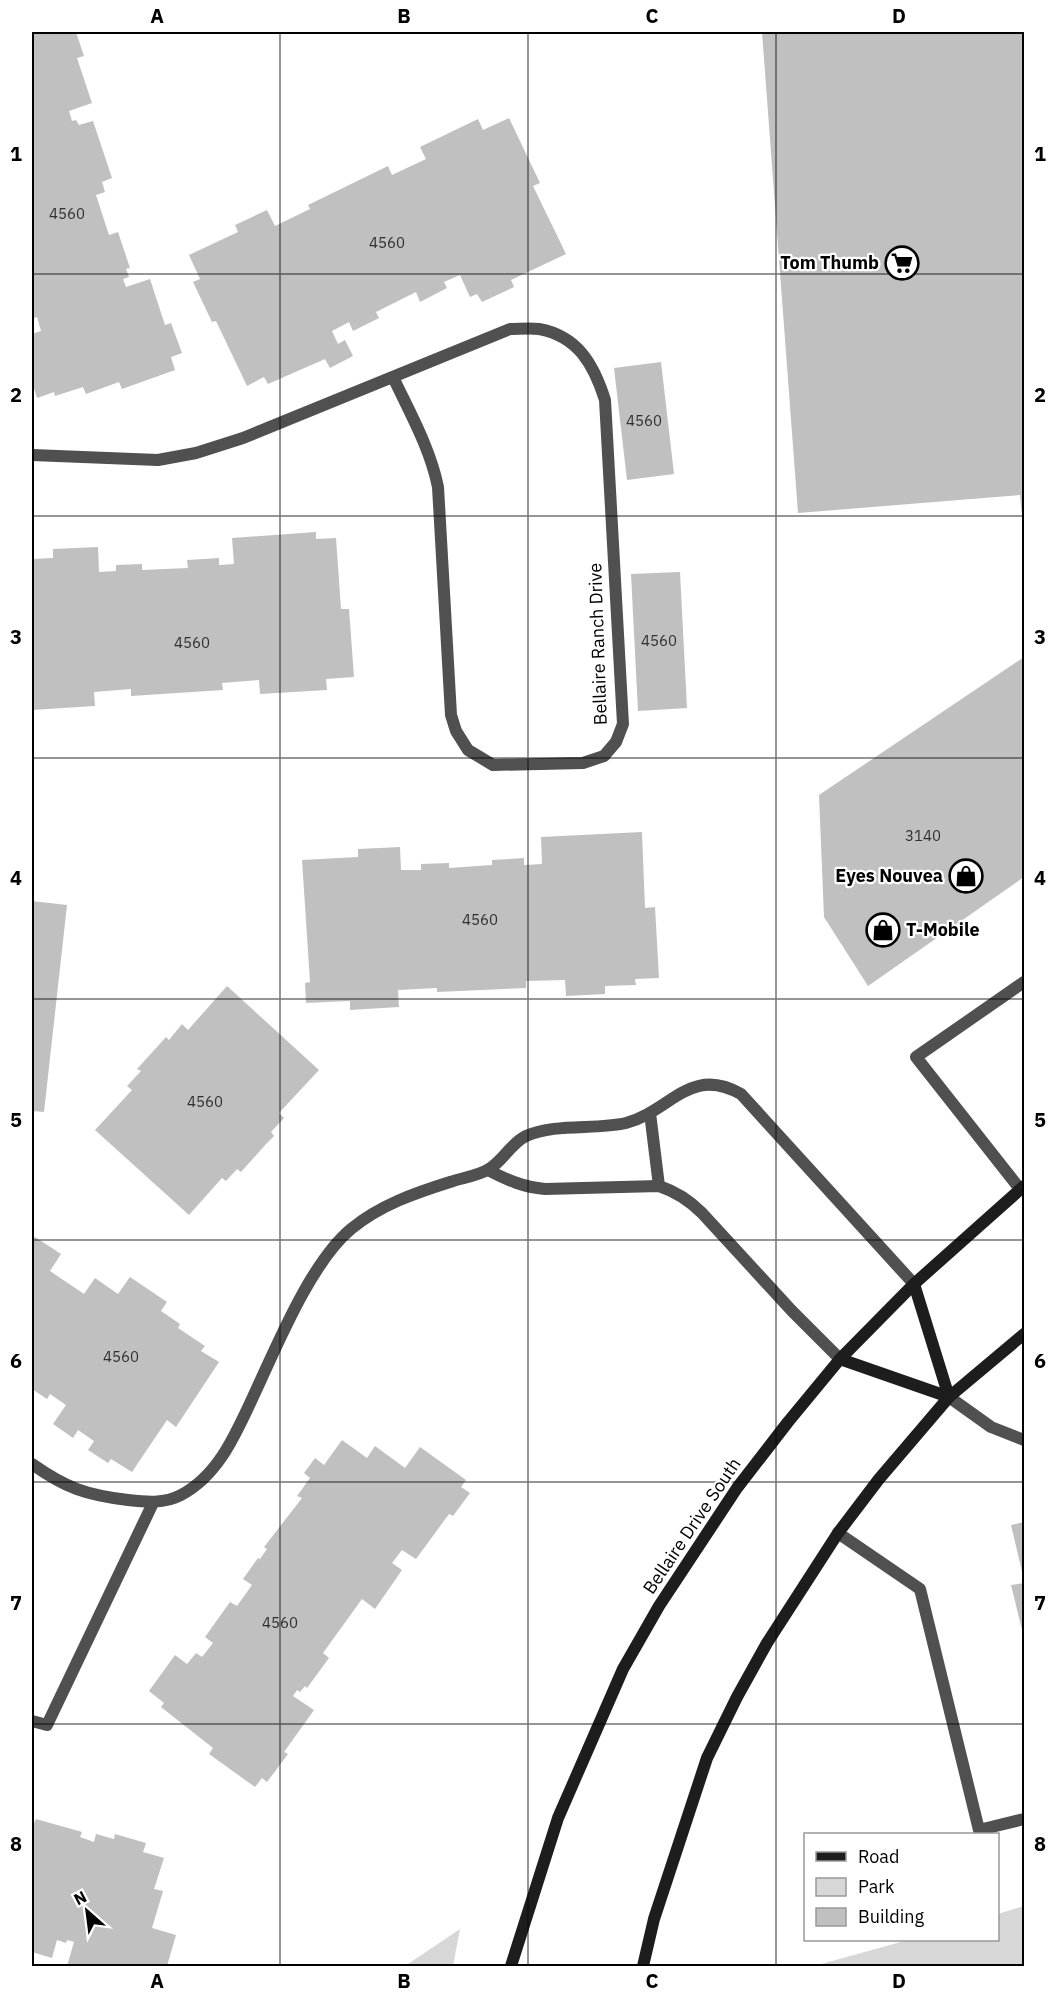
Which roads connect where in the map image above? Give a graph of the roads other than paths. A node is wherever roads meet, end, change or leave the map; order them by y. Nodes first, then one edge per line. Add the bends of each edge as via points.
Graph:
1 (393, 377) junction
2 (32, 455) edge
3 (1024, 982) edge
4 (650, 1113) junction
5 (488, 1170) junction
6 (659, 1186) junction
7 (1022, 1188) edge
8 (914, 1284) junction
9 (1024, 1334) edge
10 (840, 1359) junction
11 (949, 1396) junction
12 (1024, 1440) edge
13 (32, 1464) edge
14 (153, 1503) junction
15 (838, 1533) junction
16 (32, 1721) edge
17 (1024, 1819) edge
18 (511, 1966) edge
19 (643, 1966) edge

1 - 1 lane, Bellaire Ranch Drive via 425,445 438,487 450,715 456,731 468,750 494,765 583,763 604,756 616,742 623,724 604,400 597,375 567,339 539,329 510,329
1 - 2 lane, Bellaire Ranch Drive via 243,438 195,453 158,460
3 - 7 lane via 916,1057
4 - 5 lane via 626,1123 526,1136
4 - 6 lane
4 - 8 lane via 703,1084 716,1084 741,1094
5 - 6 lane via 528,1188
5 - 14 lane via 392,1203 351,1229 310,1282 218,1464 181,1495
6 - 10 lane via 689,1201
7 - 8 main road, Bellaire Drive South
8 - 10 main road, Bellaire Drive South
8 - 11 main road
9 - 11 main road
10 - 11 main road
10 - 18 main road, Bellaire Drive South via 737,1488 659,1606 623,1669 558,1818
11 - 12 lane via 991,1427
11 - 15 main road
13 - 14 lane via 75,1490
14 - 16 lane via 46,1725
15 - 17 lane via 920,1589 979,1830
15 - 19 main road via 767,1643 707,1758 654,1919

